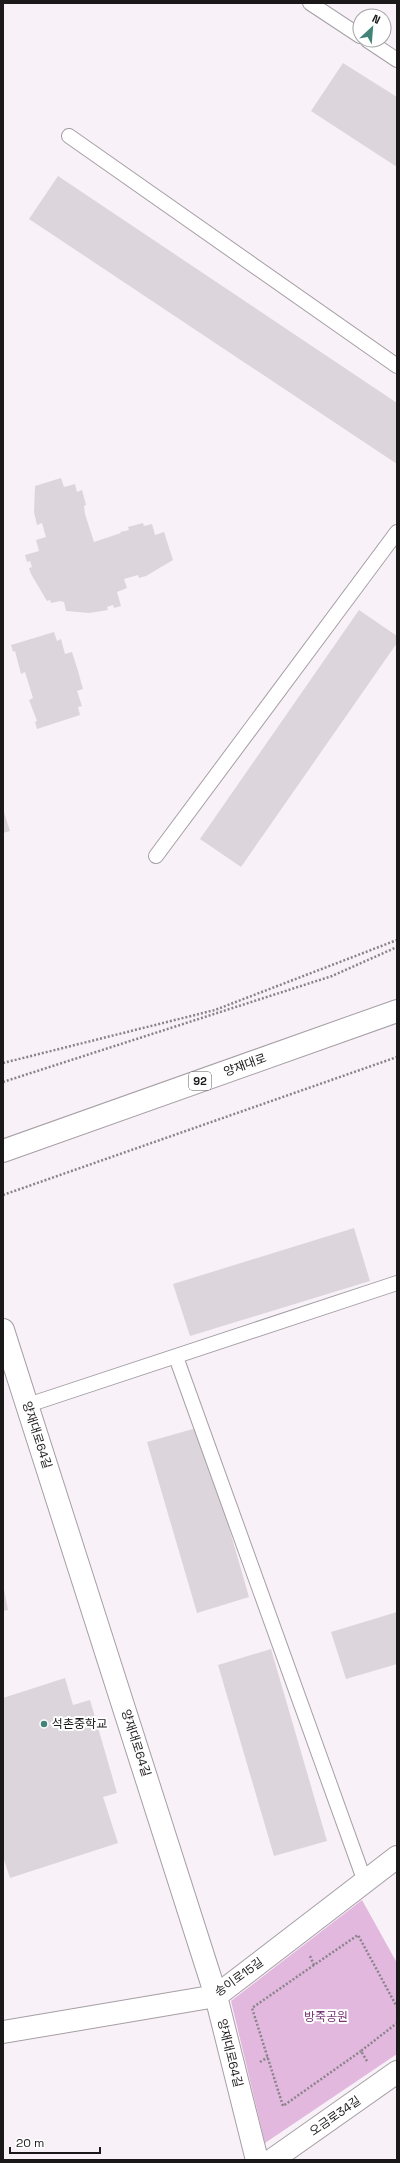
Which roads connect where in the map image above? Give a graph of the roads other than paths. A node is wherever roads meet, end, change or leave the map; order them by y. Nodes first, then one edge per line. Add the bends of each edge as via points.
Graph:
1 (310, 3) edge
2 (352, 31) edge
3 (379, 48) edge
4 (397, 60) edge
5 (69, 136) dead end
6 (397, 366) edge
7 (397, 532) edge
8 (156, 856) dead end
9 (397, 1011) edge
10 (3, 1151) edge
11 (397, 1283) edge
12 (3, 1330) edge
13 (176, 1358) junction
14 (28, 1405) junction
15 (397, 1857) edge
16 (365, 1882) junction
17 (216, 1996) junction
18 (3, 2032) edge
19 (389, 2078) edge
20 (257, 2160) edge
21 (272, 2160) edge

1 - 2 lane
3 - 4 lane
5 - 6 lane
7 - 8 lane
9 - 10 street, 양재대로 / 92
11 - 13 lane
12 - 14 street, 양재대로64길
13 - 14 lane
13 - 16 lane
14 - 17 street, 양재대로64길
15 - 16 street, 송이로15길
16 - 17 street, 송이로15길
17 - 18 street, 송이로15길
17 - 20 street, 양재대로64길
19 - 21 street, 오금로34길

